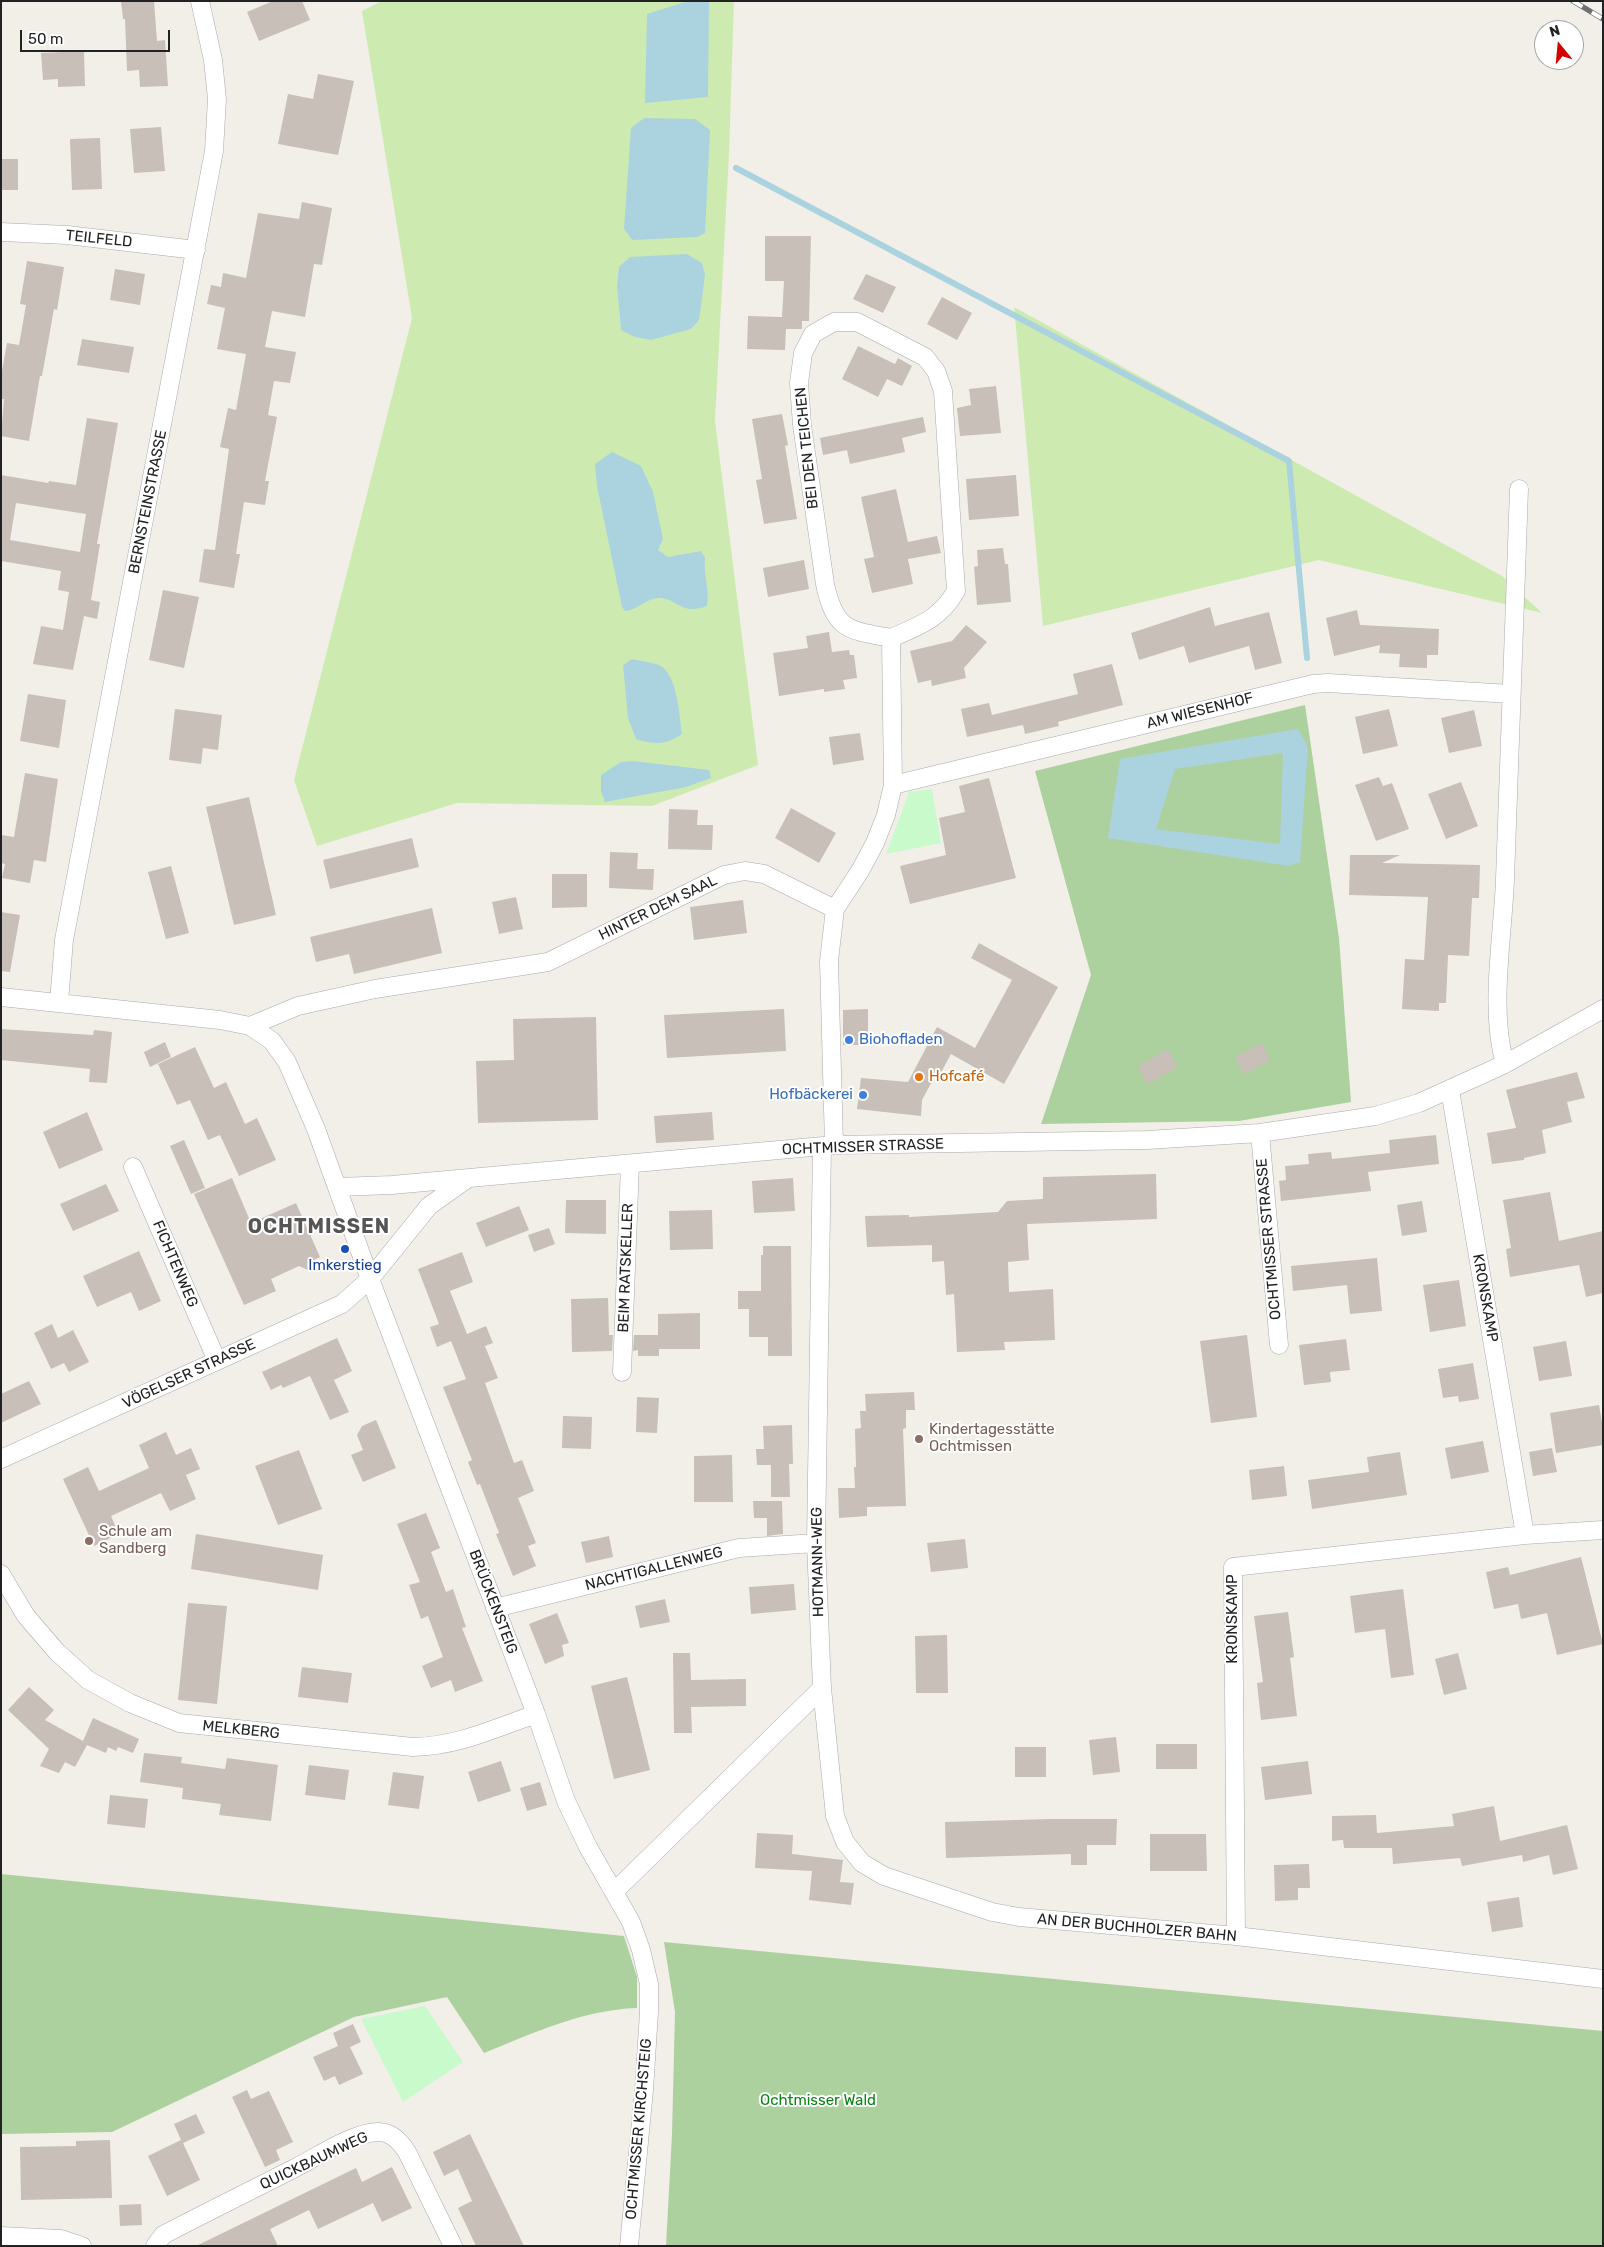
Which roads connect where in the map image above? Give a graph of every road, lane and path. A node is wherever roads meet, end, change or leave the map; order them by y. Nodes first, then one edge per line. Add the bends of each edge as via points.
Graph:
1 (200, 1) edge
2 (1, 232) edge
3 (196, 250) junction
4 (1519, 489) dead end
5 (890, 638) junction
6 (1511, 694) junction
7 (893, 785) junction
8 (834, 909) junction
9 (1, 997) edge
10 (59, 1002) junction
11 (1603, 1009) edge
12 (250, 1026) junction
13 (1505, 1064) junction
14 (1450, 1090) junction
15 (1260, 1133) junction
16 (828, 1145) junction
17 (630, 1164) junction
18 (133, 1167) dead end
19 (468, 1178) junction
20 (338, 1187) junction
21 (370, 1278) junction
22 (1279, 1345) dead end
23 (217, 1361) junction
24 (622, 1372) dead end
25 (1, 1459) edge
26 (1603, 1530) edge
27 (1525, 1535) junction
28 (816, 1543) junction
29 (1, 1574) edge
30 (495, 1608) junction
31 (822, 1688) junction
32 (536, 1714) junction
33 (615, 1891) junction
34 (1236, 1936) junction
35 (1603, 1980) edge
36 (649, 2012) joint
37 (1, 2236) edge
38 (82, 2246) edge
39 (155, 2246) edge
40 (453, 2246) edge
41 (629, 2246) edge

1 - 3 street, BERNSTEINSTRASSE via 213,60 217,99 214,151
2 - 3 street, TEILFELD via 67,235
3 - 10 street, BERNSTEINSTRASSE via 64,940
4 - 6 street
5 - 5 street, BEI DEN TEICHEN via 929,621 947,606 956,591 943,391 936,371 925,357 857,322 834,322 814,334 803,353 799,383 825,584 830,605 842,624 863,633
5 - 7 street
6 - 7 street, AM WIESENHOF via 1313,684
6 - 13 street via 1497,1020
7 - 8 street via 875,844
8 - 12 street, HINTER DEM SAAL via 764,874 745,871 724,875 548,962 375,989 298,1006
8 - 16 street via 829,961
9 - 10 street
10 - 12 street
11 - 13 street, OCHTMISSER STRASSE
12 - 20 street via 272,1041 287,1062
13 - 14 street, OCHTMISSER STRASSE
14 - 15 street, OCHTMISSER STRASSE via 1375,1116
14 - 27 street, KRONSKAMP
15 - 16 street, OCHTMISSER STRASSE via 1147,1140
15 - 22 street, OCHTMISSER STRASSE
16 - 17 street, OCHTMISSER STRASSE
16 - 28 street, HOTMANN-WEG
17 - 19 street, OCHTMISSER STRASSE
17 - 24 street, BEIM RATSKELLER
18 - 23 street, FICHTENWEG
19 - 20 street, OCHTMISSER STRASSE
19 - 21 street via 429,1206
20 - 21 street, BRÜCKENSTEIG
21 - 23 street, VÖGELSER STRASSE via 342,1304
21 - 30 street, BRÜCKENSTEIG
23 - 25 street, VÖGELSER STRASSE
26 - 27 street, KRONSKAMP
27 - 34 street, KRONSKAMP via 1233,1567
28 - 30 street, NACHTIGALLENWEG via 739,1548
28 - 31 street, HOTMANN-WEG
29 - 32 street, MELKBERG via 26,1616 57,1652 88,1680 130,1704 179,1723 413,1748 458,1742
30 - 32 street, BRÜCKENSTEIG
31 - 33 street
31 - 34 street, AN DER BUCHHOLZER BAHN via 835,1816 845,1842 862,1863 884,1876 992,1912
32 - 33 street, BRÜCKENSTEIG via 566,1801 588,1847
33 - 36 street, BRÜCKENSTEIG via 641,1950 649,1984
34 - 35 street, AN DER BUCHHOLZER BAHN
36 - 41 street, OCHTMISSER KIRCHSTEIG
37 - 38 street via 61,2240
39 - 40 street, QUICKBAUMWEG via 163,2235 344,2144 378,2132 400,2141

